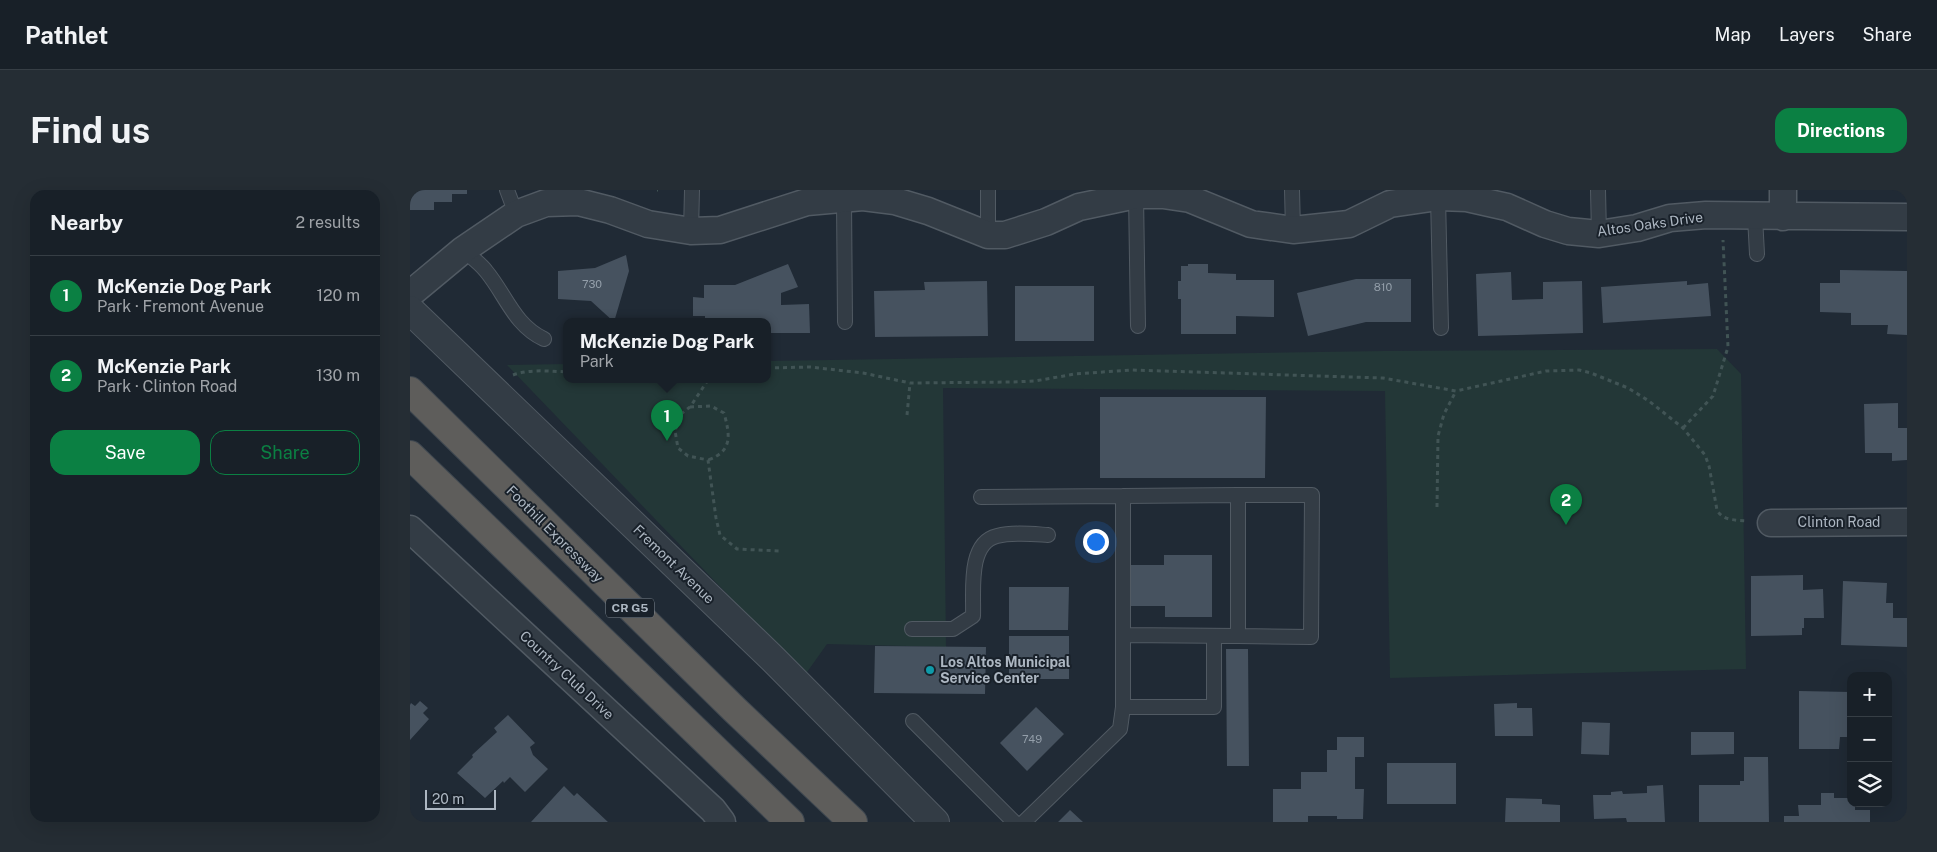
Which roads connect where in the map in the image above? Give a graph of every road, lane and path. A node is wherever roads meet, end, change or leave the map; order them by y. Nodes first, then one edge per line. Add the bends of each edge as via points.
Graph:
1 (507, 190) edge
2 (692, 190) edge
3 (988, 190) edge
4 (1292, 190) edge
5 (1598, 190) edge
6 (1783, 190) edge
7 (1136, 195) junction
8 (834, 196) edge
9 (1438, 197) junction
10 (516, 214) junction
11 (1723, 216) junction
12 (1783, 216) junction
13 (1755, 217) junction
14 (1907, 217) edge
15 (1294, 230) junction
16 (691, 231) junction
17 (1599, 234) junction
18 (988, 235) junction
19 (463, 250) junction
20 (1757, 254) dead end
21 (410, 294) edge
22 (410, 310) edge
23 (845, 322) dead end
24 (1138, 326) dead end
25 (1441, 328) dead end
26 (544, 339) dead end
27 (771, 368) edge
28 (563, 372) edge
29 (706, 383) edge
30 (910, 383) junction
31 (486, 384) junction
32 (410, 391) edge
33 (1456, 392) junction
34 (690, 407) junction
35 (907, 416) dead end
36 (1683, 428) junction
37 (410, 455) edge
38 (708, 460) junction
39 (1238, 495) junction
40 (1123, 496) junction
41 (980, 497) dead end
42 (1437, 507) dead end
43 (1907, 522) edge
44 (1772, 523) joint
45 (410, 529) edge
46 (1048, 535) dead end
47 (780, 551) dead end
48 (912, 629) dead end
49 (1123, 635) junction
50 (1214, 636) junction
51 (1238, 636) junction
52 (1123, 707) junction
53 (913, 721) dead end
54 (722, 822) edge
55 (790, 822) edge
56 (853, 822) edge
57 (936, 822) edge
58 (1014, 822) edge
59 (1024, 822) edge

1 - 10 lane
2 - 16 lane
3 - 18 lane
4 - 15 lane
5 - 17 lane
6 - 12 street
7 - 15 street, Altos Oaks Drive via 1190,199 1251,224
7 - 18 street, Altos Oaks Drive via 1079,207 1005,235
7 - 24 lane
8 - 16 street, Altos Oaks Drive via 720,230
8 - 18 street, Altos Oaks Drive via 895,201
8 - 23 lane
9 - 15 street, Altos Oaks Drive via 1390,204 1349,224
9 - 17 street, Altos Oaks Drive via 1467,198 1507,208 1568,231
9 - 25 lane
10 - 16 street, Altos Oaks Drive via 546,203 578,202 648,224
10 - 19 street, Altos Oaks Drive
11 - 13 street, Altos Oaks Drive
11 - 17 street, Altos Oaks Drive via 1670,218
11 - 36 path via 1728,347 1713,396
12 - 13 street, Altos Oaks Drive
12 - 14 street, Altos Oaks Drive
13 - 20 lane
19 - 21 street, Altos Oaks Drive
19 - 26 lane via 486,270 510,309 527,329
22 - 31 street, Fremont Avenue
27 - 30 path via 819,368
28 - 31 path via 521,372
29 - 34 path
30 - 33 path via 1035,381 1131,370 1383,378
30 - 35 path
31 - 57 street, Fremont Avenue via 773,659
32 - 56 highway, Foothill Expressway / CR G5 via 734,710
33 - 36 path via 1546,371 1579,370 1628,388
33 - 42 path via 1444,414 1438,436
34 - 38 path via 680,414 674,431 678,448 688,456
34 - 38 path via 711,406 724,413 729,431 727,448
36 - 44 path via 1705,455 1720,515
37 - 55 highway, CR G5
38 - 47 path via 720,535 737,549
39 - 40 lane
39 - 51 lane
39 - 51 lane via 1312,495 1311,637
40 - 41 lane
40 - 49 lane
43 - 44 street, Clinton Road
45 - 54 street, Country Club Drive via 713,810
46 - 48 lane via 998,535 988,539 980,549 973,572 973,616 953,629
49 - 50 lane
49 - 52 lane
50 - 51 lane
50 - 52 lane via 1214,707
52 - 59 lane via 1120,729
53 - 58 lane

